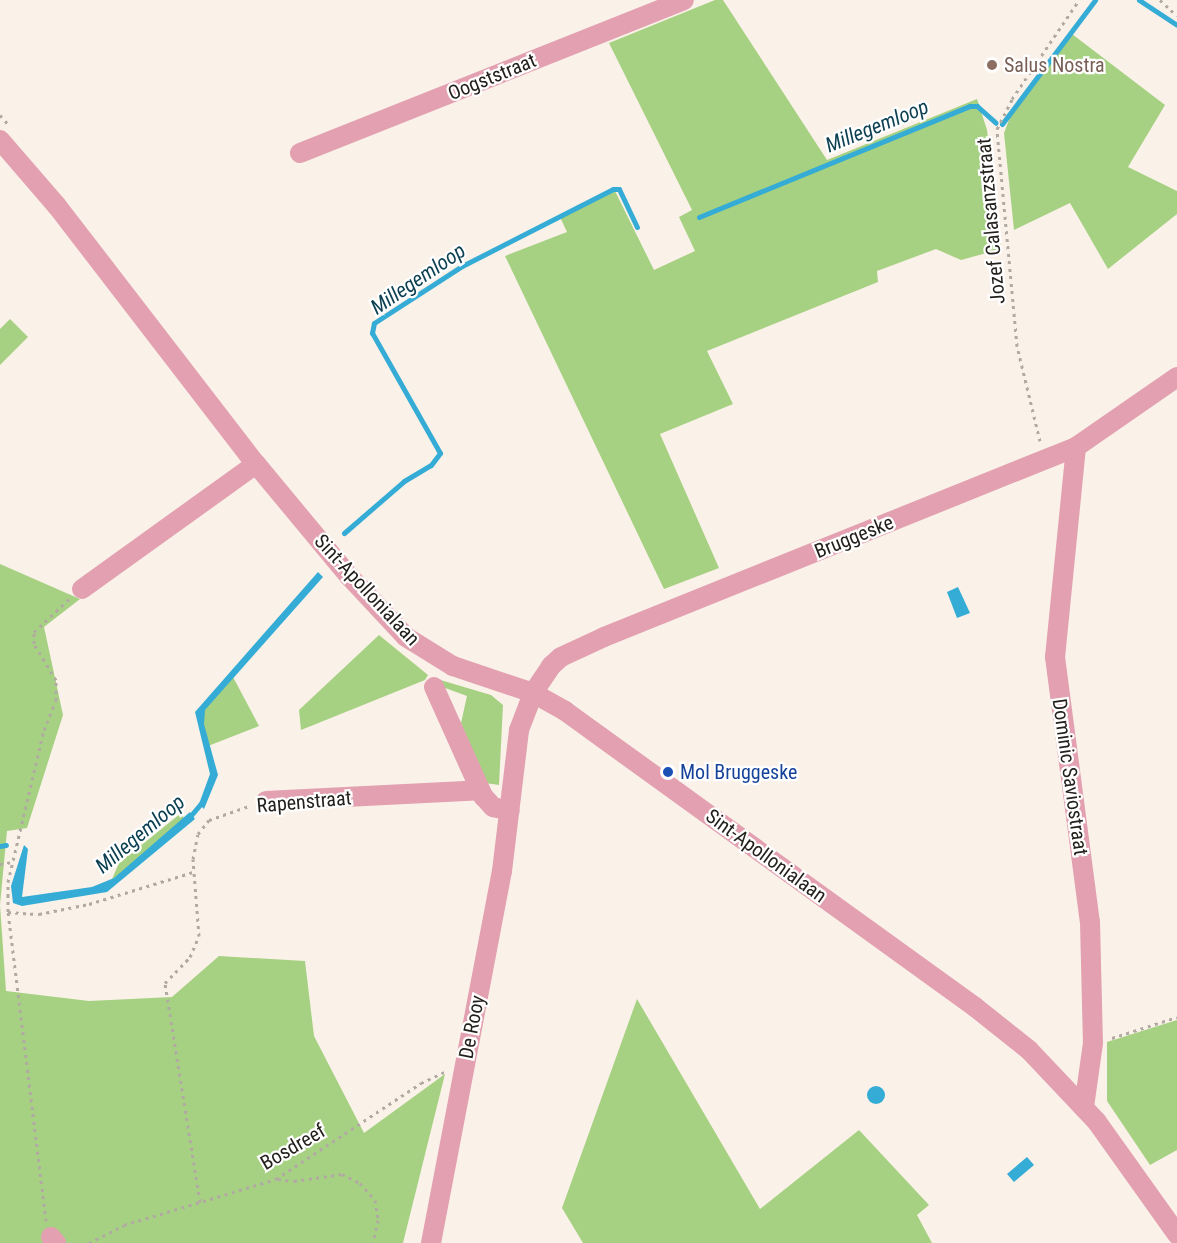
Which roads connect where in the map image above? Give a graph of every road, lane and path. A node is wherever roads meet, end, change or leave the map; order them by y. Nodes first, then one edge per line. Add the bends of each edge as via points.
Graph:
1 (684, 0) edge
2 (1079, 0) edge
3 (1160, 0) edge
4 (1177, 16) edge
5 (0, 140) edge
6 (300, 153) dead end
7 (1177, 377) edge
8 (1076, 447) junction
9 (1045, 460) junction
10 (256, 464) junction
11 (82, 589) joint
12 (434, 687) dead end
13 (533, 693) junction
14 (480, 790) junction
15 (266, 801) joint
16 (510, 811) junction
17 (12, 862) junction
18 (0, 864) edge
19 (193, 872) junction
20 (8, 912) junction
21 (1177, 1017) edge
22 (1093, 1043) junction
23 (465, 1062) junction
24 (1084, 1107) junction
25 (276, 1179) junction
26 (200, 1202) junction
27 (1177, 1234) edge
28 (54, 1240) edge
29 (89, 1243) edge
30 (373, 1243) edge
31 (431, 1243) edge

1 - 6 street, Oogststraat
2 - 9 path, Jozef Calasanzstraat via 1012,99 997,129 1017,346
3 - 4 path
5 - 10 street, Sint-Apollonialaan via 57,206
7 - 8 street, Bruggeske
8 - 9 street, Bruggeske
8 - 22 street, Dominic Saviostraat via 1055,657 1090,922
9 - 13 street, Bruggeske via 572,651 551,666
10 - 11 street
10 - 13 street, Sint-Apollonialaan via 349,576 406,637 453,666
11 - 17 path via 45,618 34,632 34,644 56,680 56,701 44,730
12 - 14 street
13 - 16 street, De Rooy via 519,730
13 - 24 street, Sint-Apollonialaan via 566,711 975,1007 1029,1050
14 - 15 street, Rapenstraat
14 - 16 street via 493,807
15 - 19 path, Rapenstraat via 209,820 194,846
16 - 23 street, De Rooy
17 - 18 path
17 - 20 path
19 - 20 path via 89,904 39,914
19 - 26 path, Rapenstraat via 199,936 190,957 165,983
20 - 28 path via 41,1197
21 - 22 path
22 - 24 street, Dominic Saviostraat
23 - 25 path, Bosdreef via 421,1083
23 - 31 street, De Rooy
24 - 27 street, Sint-Apollonialaan
25 - 26 path, Bosdreef
25 - 30 path via 294,1181 342,1174 360,1184 375,1200 378,1220
26 - 29 path, Bosdreef via 124,1225

